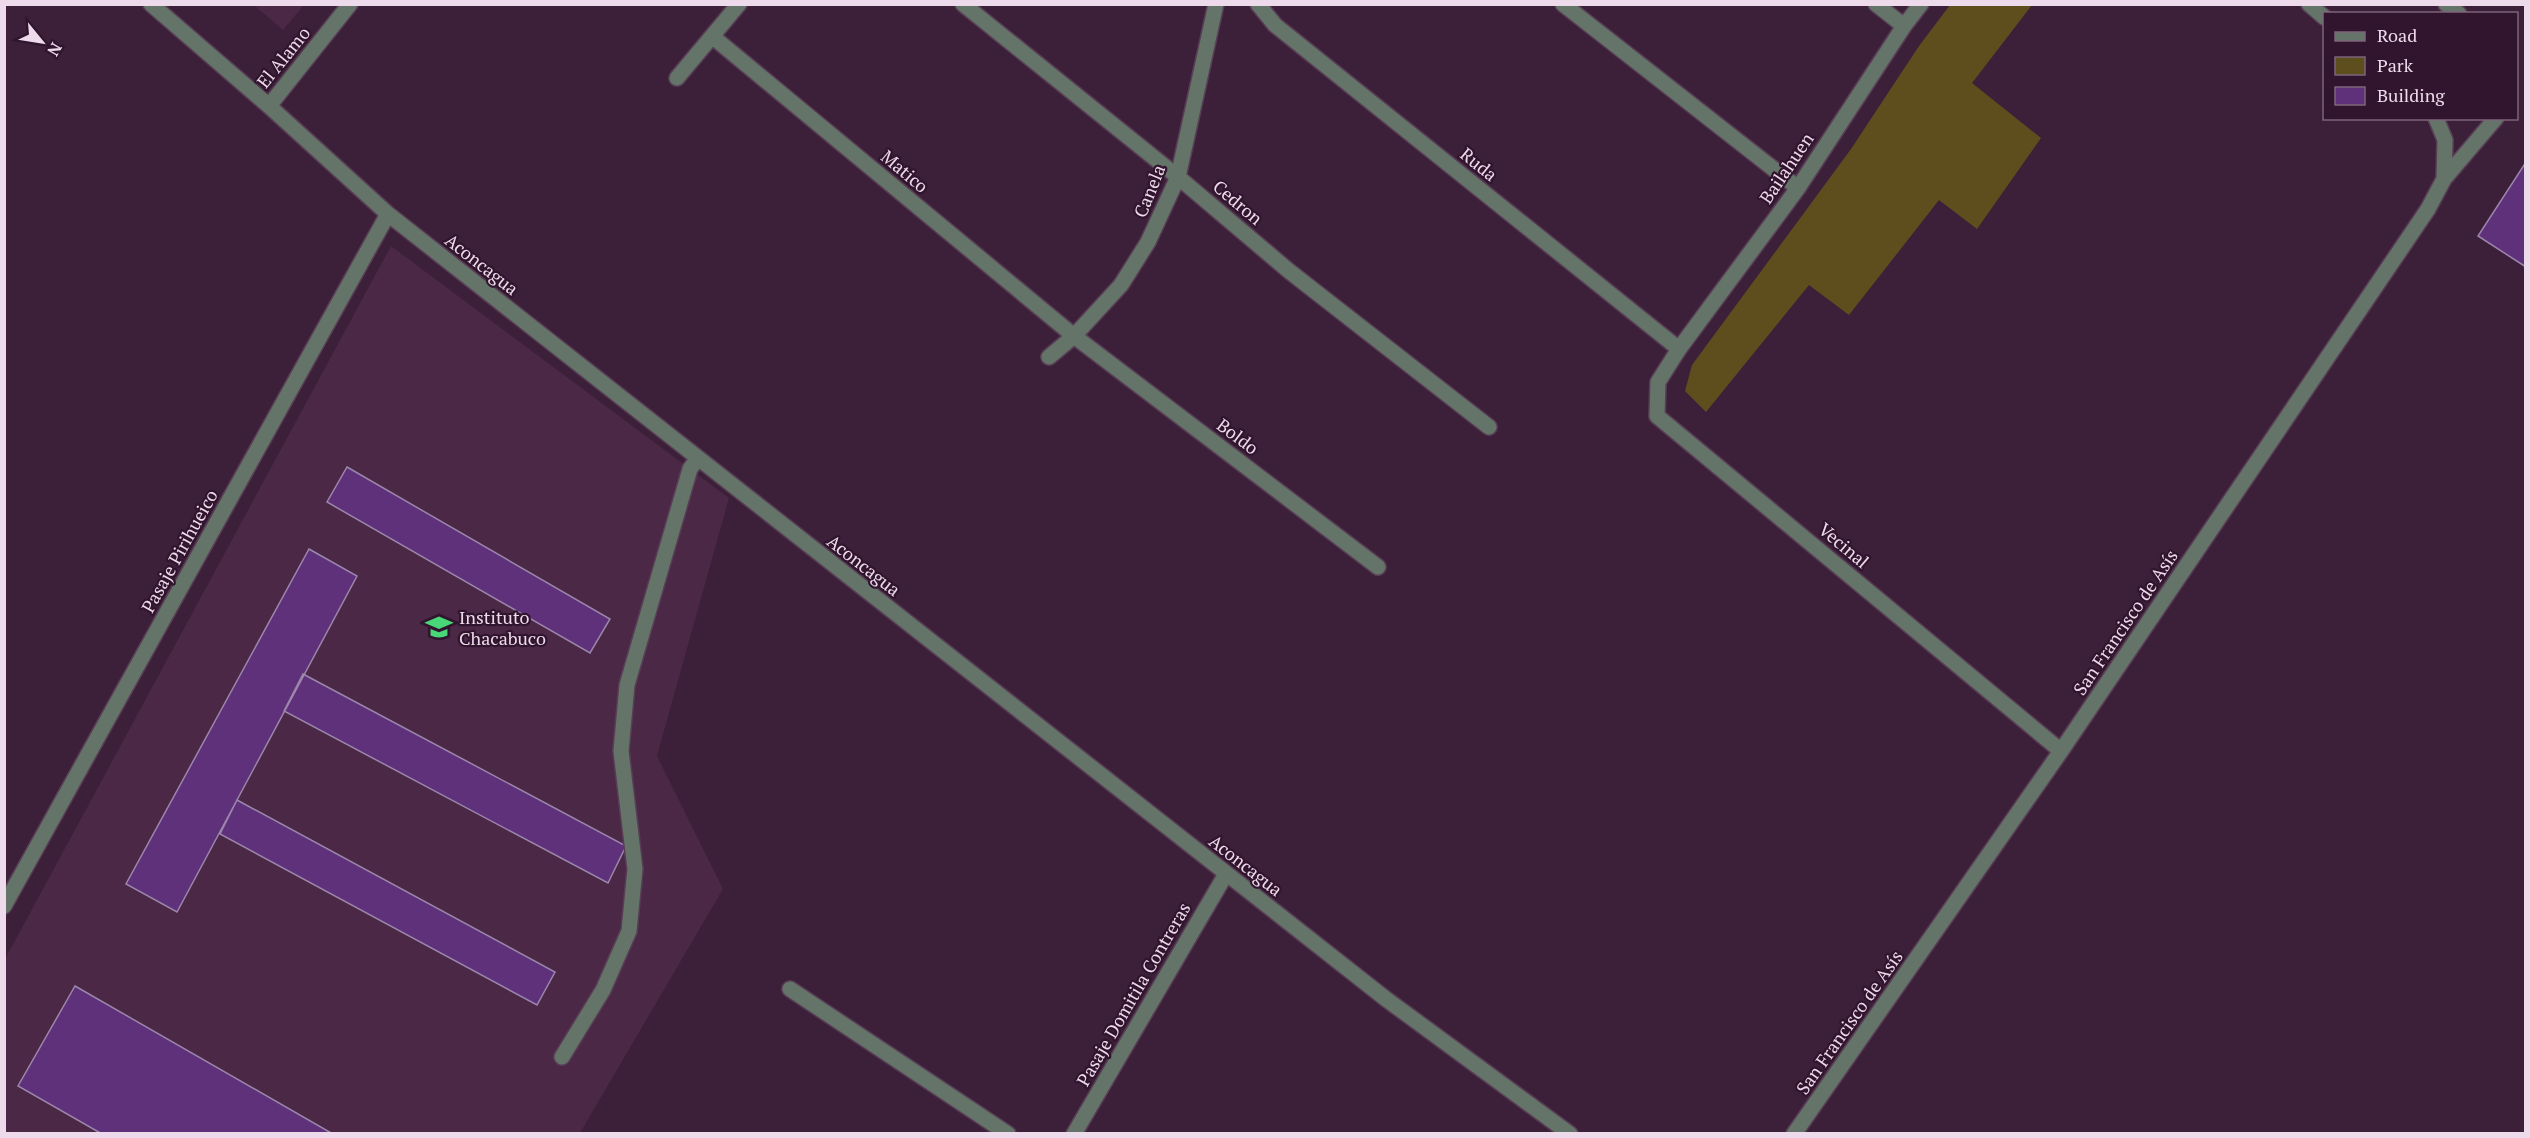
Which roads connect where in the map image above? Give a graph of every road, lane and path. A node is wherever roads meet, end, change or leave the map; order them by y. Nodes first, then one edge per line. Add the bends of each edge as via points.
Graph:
1 (151, 4) edge
2 (350, 4) edge
3 (739, 4) edge
4 (963, 4) edge
5 (1216, 4) edge
6 (1258, 4) edge
7 (1563, 4) edge
8 (1876, 4) edge
9 (1921, 4) edge
10 (2309, 4) edge
11 (2323, 15) edge
12 (1904, 26) junction
13 (713, 37) junction
14 (677, 78) dead end
15 (269, 106) junction
16 (2437, 120) edge
17 (2494, 120) edge
18 (1178, 177) junction
19 (2444, 179) junction
20 (1798, 188) junction
21 (388, 214) junction
22 (1074, 336) junction
23 (1679, 349) junction
24 (1049, 357) dead end
25 (1490, 427) dead end
26 (697, 459) junction
27 (1378, 567) dead end
28 (2061, 751) junction
29 (1226, 874) junction
30 (4, 906) edge
31 (790, 988) dead end
32 (562, 1057) dead end
33 (1008, 1134) edge
34 (1074, 1134) edge
35 (1570, 1134) edge
36 (1794, 1134) edge

1 - 15 street, Aconcagua
2 - 15 street, El Alamo
3 - 13 street
4 - 18 street, Cedron
5 - 18 street, Canela
6 - 23 street, Ruda via 1284,32
7 - 20 street
8 - 12 street
9 - 12 street, Bailahuen
10 - 11 street
12 - 20 street, Bailahuen
13 - 14 street
13 - 22 street, Matico
15 - 21 street, Aconcagua
16 - 19 street, San Francisco de Asís via 2445,140
17 - 19 street
18 - 22 street, Canela via 1148,242 1121,285
18 - 25 street, Cedron via 1289,271
19 - 28 street, San Francisco de Asís
20 - 23 street, Bailahuen
21 - 26 street, Aconcagua
21 - 30 street, Pasaje Pirihueico
22 - 24 street, Canela
22 - 27 street, Boldo
23 - 28 street, Vecinal via 1658,382 1658,416
26 - 29 street, Aconcagua
26 - 32 street via 690,469 627,685 621,751 635,869 629,931 603,990
28 - 36 street, San Francisco de Asís
29 - 34 street, Pasaje Domitila Contreras
29 - 35 street, Aconcagua via 1386,999
31 - 33 street

